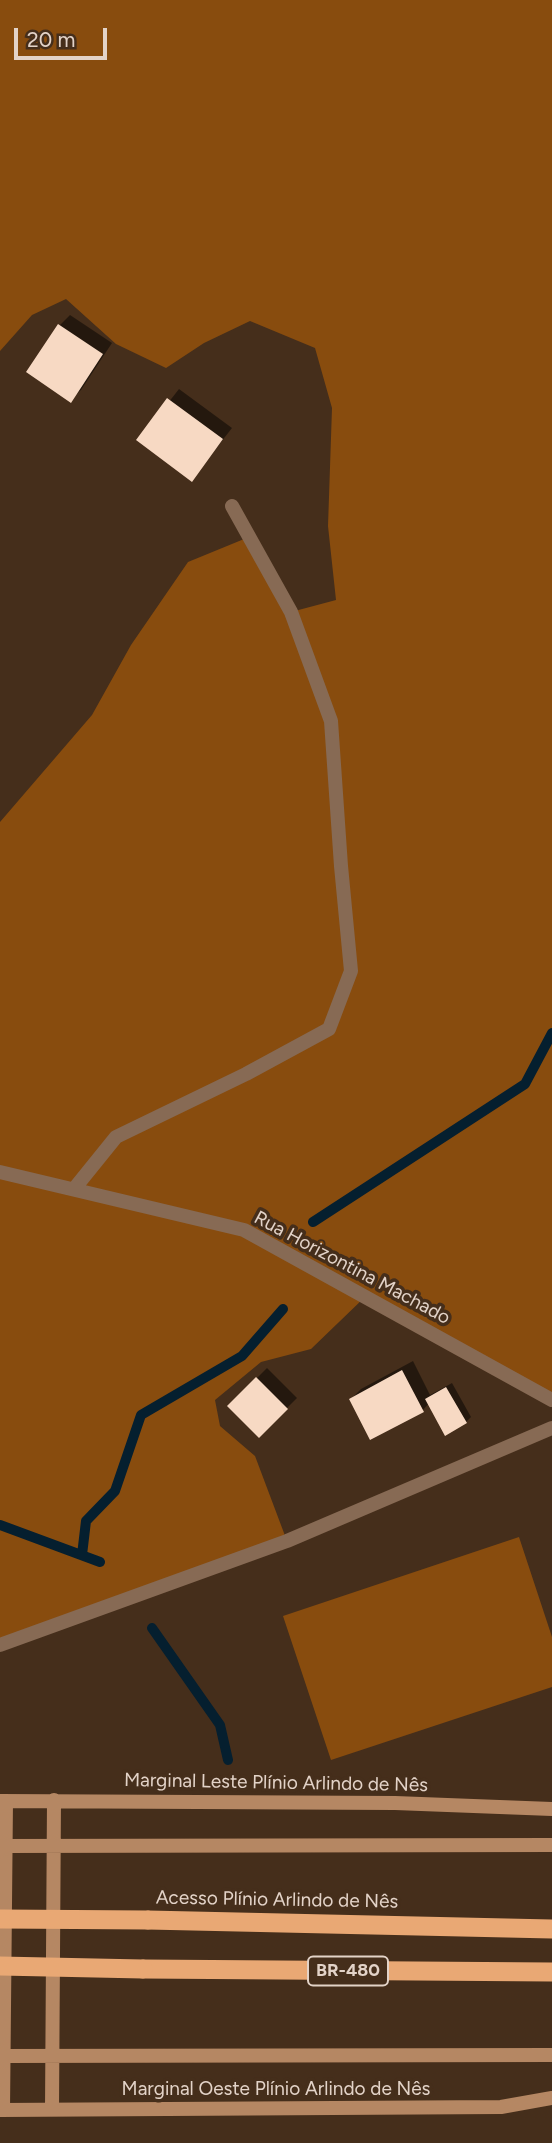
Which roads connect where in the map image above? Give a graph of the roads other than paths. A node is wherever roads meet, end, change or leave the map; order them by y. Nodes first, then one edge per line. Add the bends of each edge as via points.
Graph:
1 (232, 506) dead end
2 (0, 1172) edge
3 (74, 1189) junction
4 (552, 1400) edge
5 (552, 1428) edge
6 (0, 1646) edge
7 (54, 1800) junction
8 (3, 1801) edge
9 (552, 1809) edge
10 (552, 1845) edge
11 (3, 1846) edge
12 (54, 1847) junction
13 (0, 1919) edge
14 (552, 1928) edge
15 (0, 1966) edge
16 (552, 1972) edge
17 (552, 2055) edge
18 (2, 2056) edge
19 (53, 2056) junction
20 (552, 2098) edge
21 (52, 2109) junction
22 (1, 2110) edge

1 - 3 street via 291,612 331,721 351,971 329,1029 116,1137
2 - 3 street, Rua Horizontina Machado
3 - 4 street, Rua Horizontina Machado via 244,1230
5 - 6 street via 287,1541
7 - 8 main road, Marginal Leste Plínio Arlindo de Nês
7 - 9 main road, Marginal Leste Plínio Arlindo de Nês
7 - 12 main road
8 - 11 main road
10 - 12 main road
11 - 12 main road
11 - 18 main road
12 - 19 main road
13 - 14 highway, Acesso Plínio Arlindo de Nês, bridge
15 - 16 highway, BR-480, bridge
17 - 19 main road, Marginal Oeste Plínio Arlindo de Nês
18 - 19 main road, Marginal Oeste Plínio Arlindo de Nês
18 - 22 main road
19 - 21 main road
20 - 21 main road, Marginal Oeste Plínio Arlindo de Nês via 501,2107
21 - 22 main road, Marginal Oeste Plínio Arlindo de Nês

